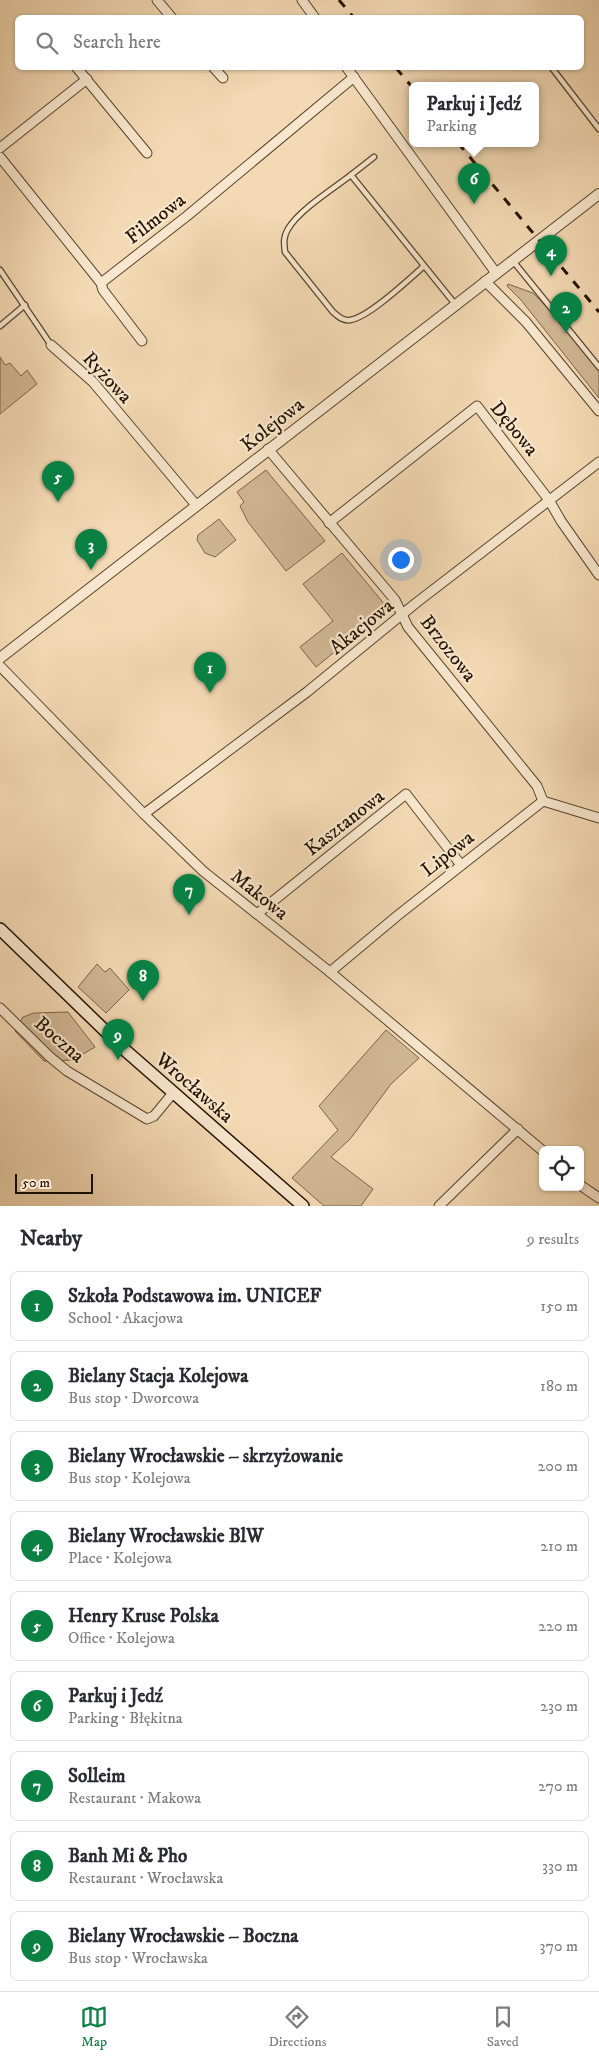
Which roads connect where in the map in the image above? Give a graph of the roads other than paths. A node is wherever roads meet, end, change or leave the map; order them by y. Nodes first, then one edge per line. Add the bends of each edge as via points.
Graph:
1 (157, 0) edge
2 (302, 0) edge
3 (170, 15) edge
4 (312, 15) edge
5 (79, 70) edge
6 (216, 70) edge
7 (348, 70) edge
8 (554, 70) edge
9 (223, 78) dead end
10 (354, 78) junction
11 (87, 79) junction
12 (599, 129) edge
13 (0, 148) edge
14 (147, 153) dead end
15 (0, 157) edge
16 (374, 157) dead end
17 (351, 175) junction
18 (599, 194) edge
19 (512, 260) junction
20 (423, 267) junction
21 (0, 270) edge
22 (496, 273) junction
23 (486, 281) junction
24 (101, 283) junction
25 (454, 304) junction
26 (25, 305) junction
27 (0, 326) edge
28 (142, 341) dead end
29 (52, 345) joint
30 (599, 367) edge
31 (599, 411) edge
32 (268, 450) junction
33 (599, 462) edge
34 (549, 500) junction
35 (196, 505) junction
36 (329, 523) junction
37 (599, 575) edge
38 (402, 615) junction
39 (0, 658) edge
40 (0, 666) edge
41 (543, 801) junction
42 (144, 814) junction
43 (599, 818) edge
44 (461, 865) junction
45 (257, 914) junction
46 (0, 929) edge
47 (330, 972) junction
48 (0, 1008) edge
49 (172, 1093) junction
50 (518, 1129) junction
51 (539, 1147) edge
52 (584, 1188) edge
53 (599, 1198) edge
54 (303, 1206) edge
55 (439, 1206) edge

1 - 3 street
2 - 4 street
5 - 11 street
6 - 9 street
7 - 10 street
8 - 12 lane
10 - 22 street
10 - 24 street, Filmowa
11 - 13 street
11 - 14 street
15 - 24 street
16 - 17 lane
17 - 20 lane
17 - 20 lane via 288,228 284,239 285,252 333,312 348,320 364,315
18 - 19 street, Kolejowa
19 - 22 street, Kolejowa
19 - 30 lane
20 - 25 lane
21 - 26 lane, Ryżowa
22 - 23 street, Kolejowa
23 - 25 street, Kolejowa
23 - 31 street via 526,322
24 - 28 street
25 - 32 street, Kolejowa
26 - 27 lane
26 - 29 lane, Ryżowa
29 - 35 street, Ryżowa via 93,382
32 - 35 street, Kolejowa
32 - 36 street, Brzozowa
33 - 34 street, Akacjowa
34 - 36 street, Dębowa via 477,406
34 - 37 street, Dębowa
34 - 38 street, Akacjowa
35 - 39 street, Kolejowa
36 - 38 street, Brzozowa via 396,600
38 - 41 street, Brzozowa via 408,627 538,786
38 - 42 street, Akacjowa via 307,692
40 - 42 street, Makowa
41 - 43 street
41 - 44 street, Lipowa
42 - 45 street, Makowa via 204,871
44 - 45 street, Kasztanowa via 406,794
44 - 47 street, Lipowa
45 - 47 street, Makowa
46 - 49 main road, Wrocławska
47 - 50 street, Makowa
48 - 49 street, Boczna via 67,1071 147,1119 154,1116
49 - 54 main road, Wrocławska
50 - 51 street, Makowa
50 - 55 street
52 - 53 street

